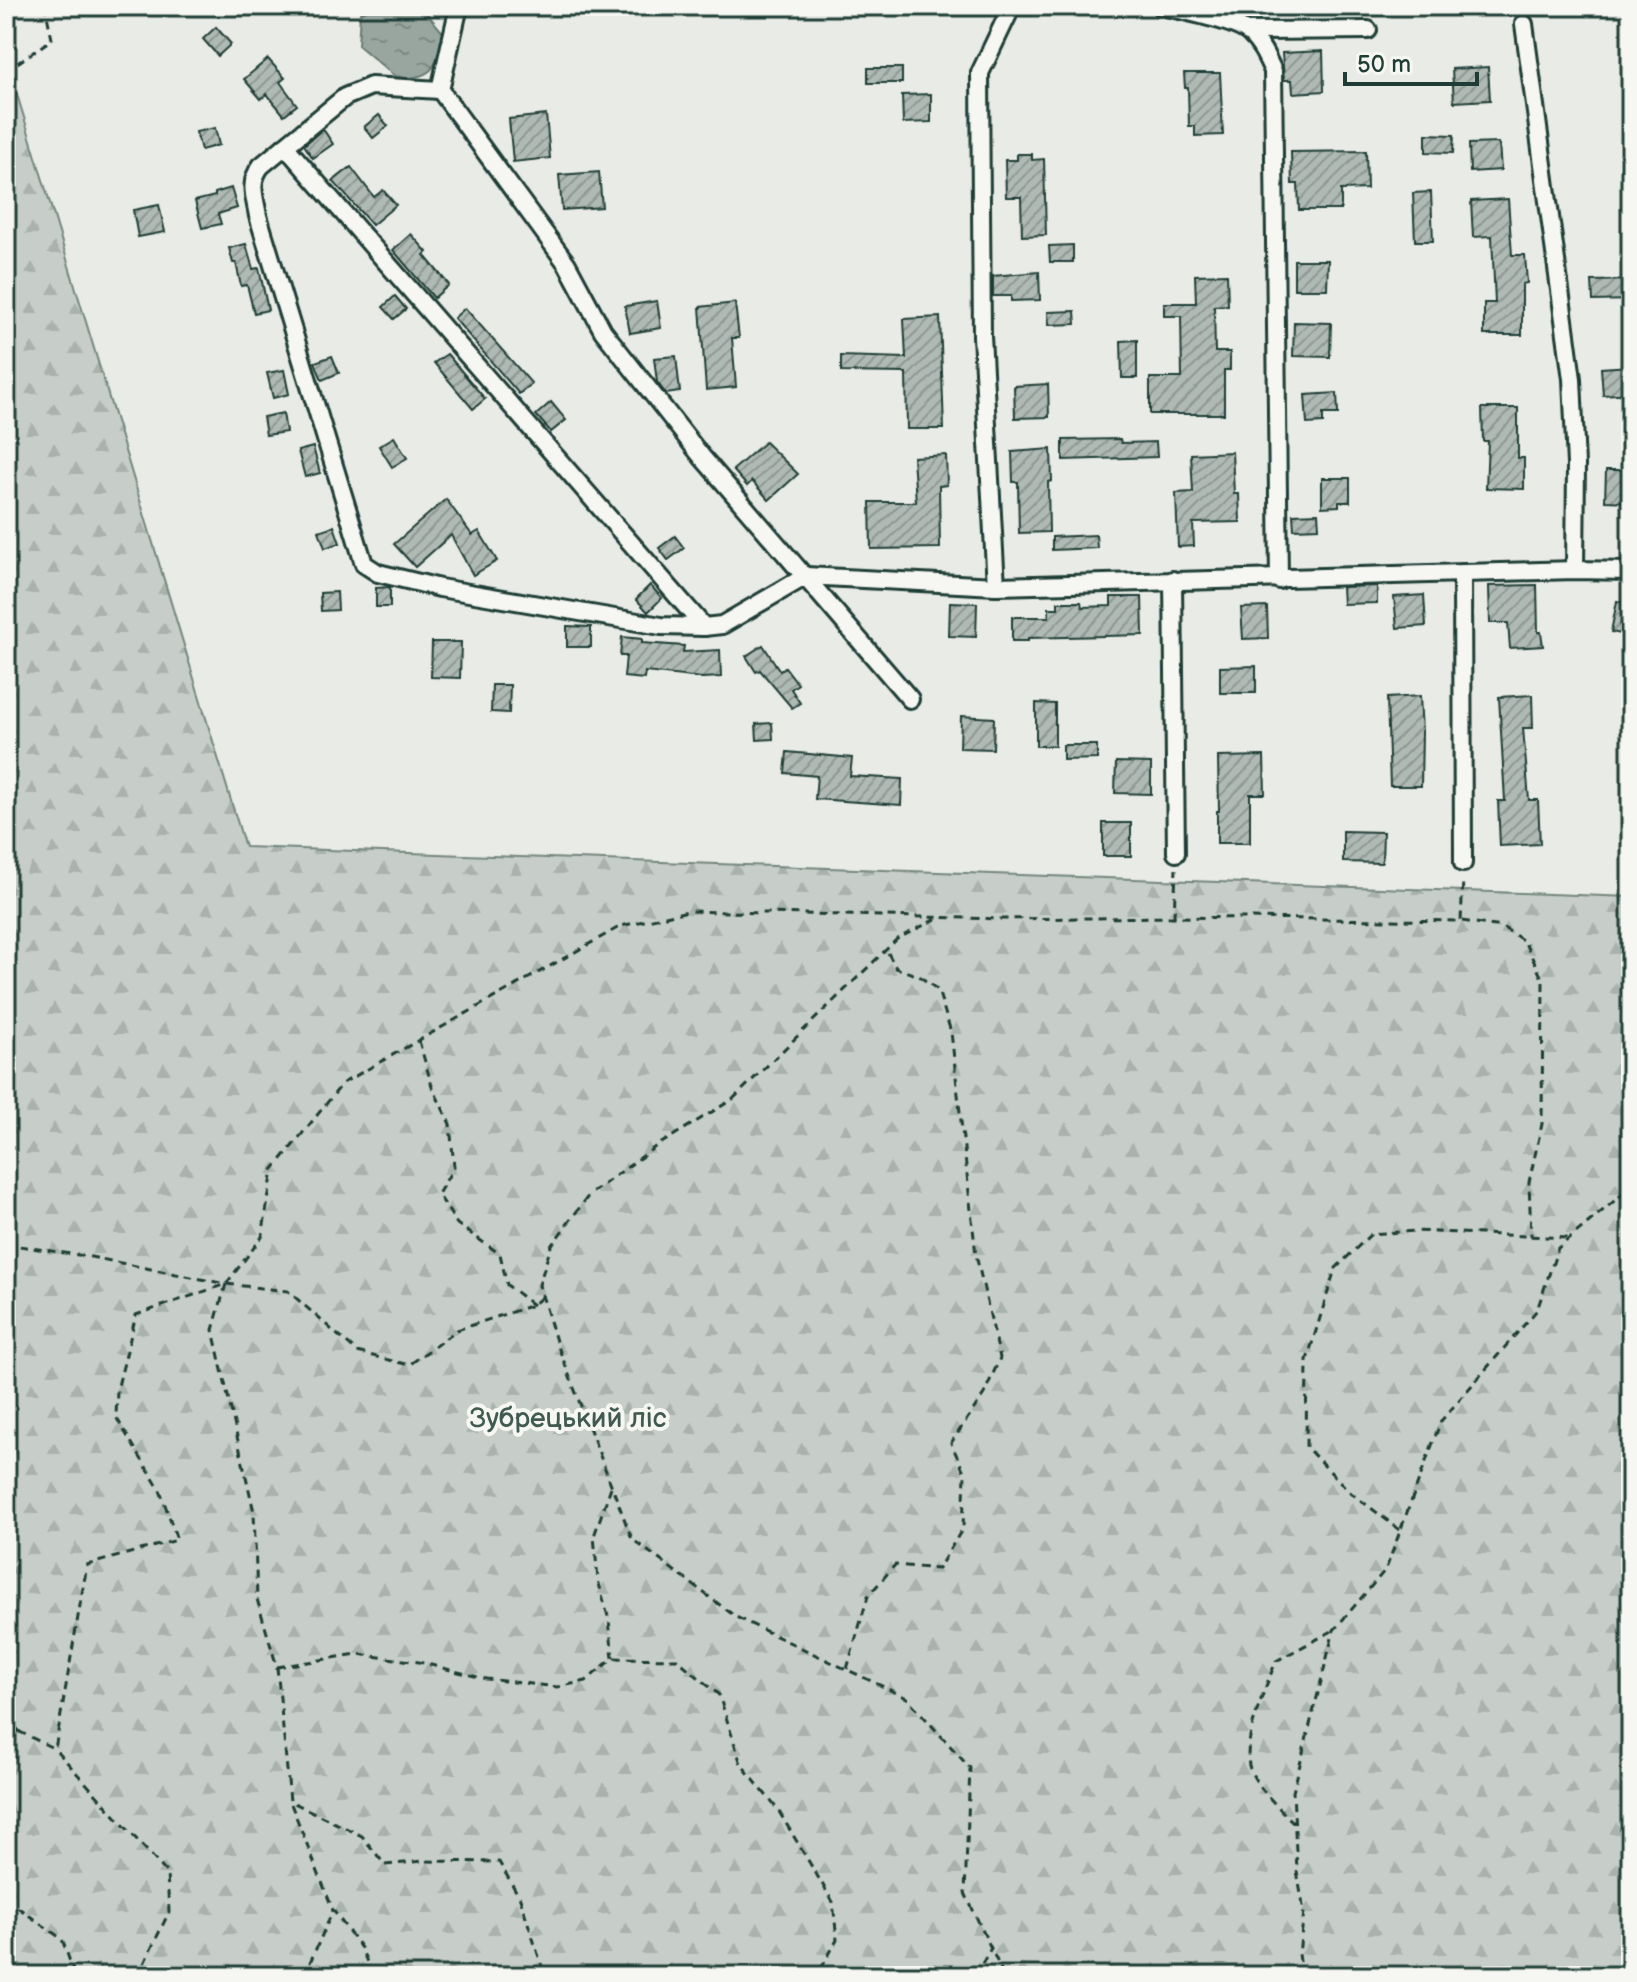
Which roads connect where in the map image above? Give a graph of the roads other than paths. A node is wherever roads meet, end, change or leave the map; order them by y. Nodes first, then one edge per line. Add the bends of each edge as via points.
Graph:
1 (459, 6) edge
2 (1012, 6) edge
3 (1160, 6) edge
4 (1524, 24) dead end
5 (1368, 30) dead end
6 (1248, 31) junction
7 (440, 90) junction
8 (285, 146) junction
9 (1575, 570) junction
10 (1631, 571) edge
11 (1462, 574) junction
12 (806, 576) junction
13 (1173, 580) junction
14 (1279, 580) junction
15 (996, 586) junction
16 (704, 627) junction
17 (910, 699) dead end
18 (1176, 853) road end
19 (1463, 863) road end

1 - 7 street
2 - 15 street via 980,73 982,336
3 - 6 street
4 - 9 street via 1572,379
5 - 6 street
6 - 14 street via 1273,71
7 - 8 street via 371,86 345,97
7 - 12 street via 567,264 603,331 702,457
8 - 16 street
8 - 16 street via 254,175 258,216 364,564 378,573 440,588 661,626
9 - 10 street
9 - 11 street
11 - 14 street
11 - 19 street
12 - 15 street
12 - 16 street via 722,625
12 - 17 street
13 - 14 street
13 - 15 street
13 - 18 street

